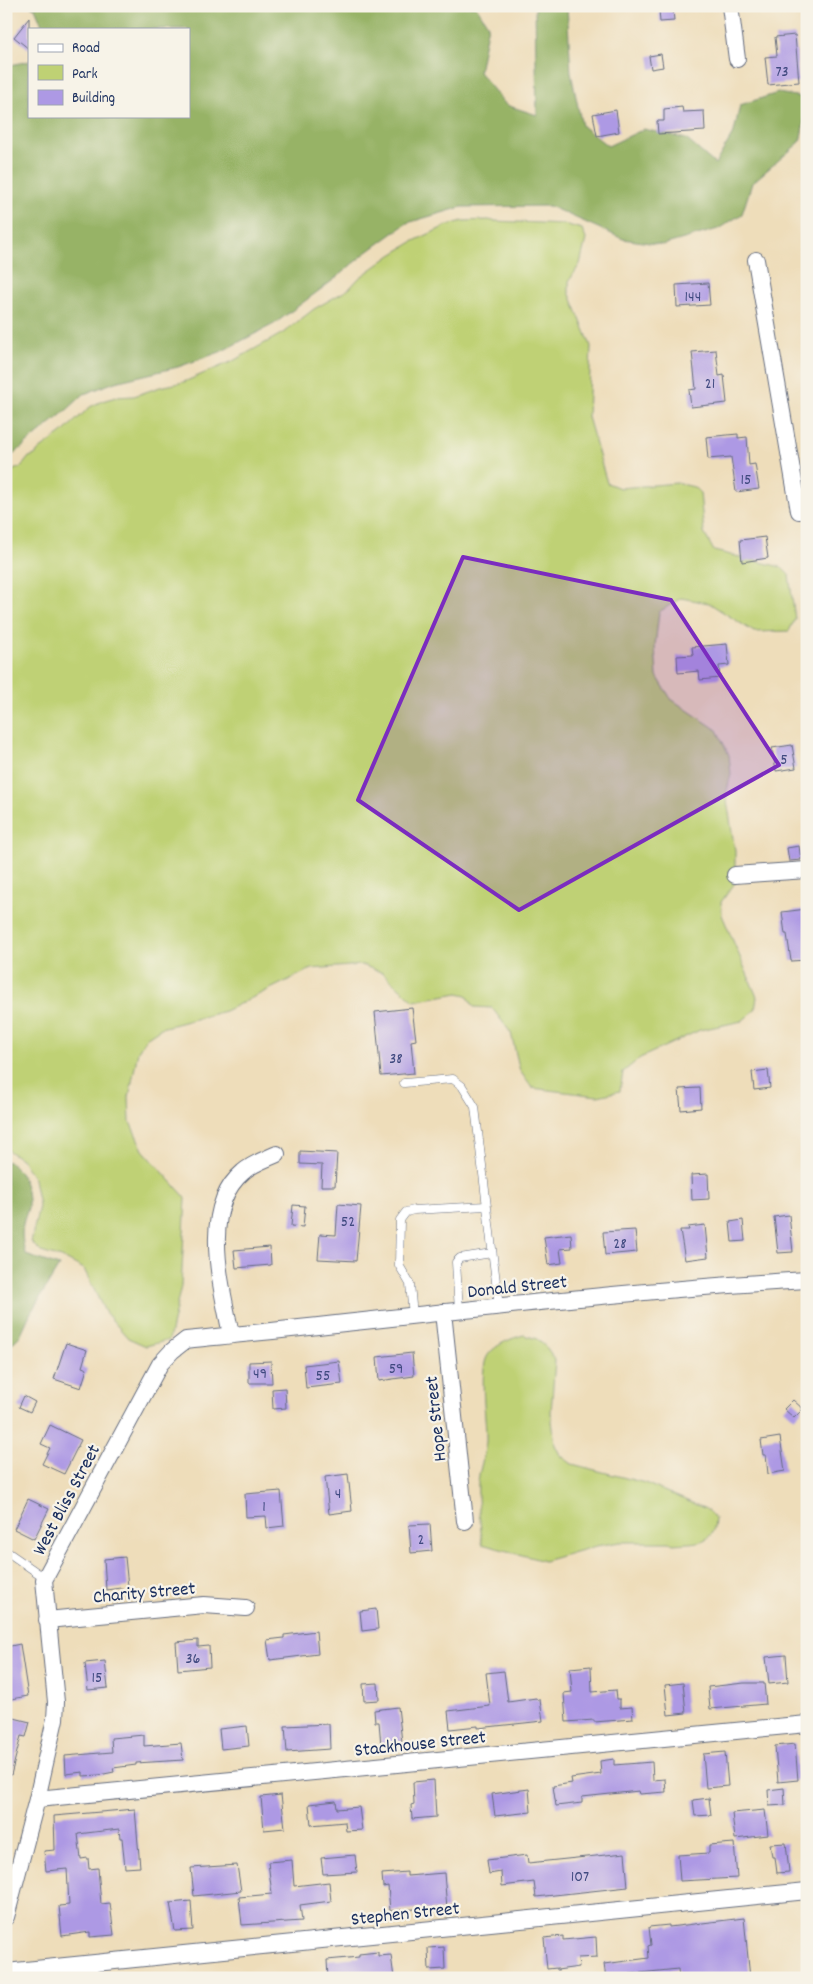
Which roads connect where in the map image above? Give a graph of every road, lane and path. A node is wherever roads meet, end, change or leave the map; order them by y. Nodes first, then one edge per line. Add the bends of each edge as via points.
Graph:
1 (730, 6) edge
2 (737, 59) dead end
3 (756, 260) dead end
4 (803, 510) edge
5 (807, 870) edge
6 (735, 875) dead end
7 (404, 1084) dead end
8 (277, 1154) dead end
9 (486, 1206) junction
10 (492, 1253) junction
11 (807, 1280) edge
12 (499, 1307) junction
13 (451, 1312) junction
14 (413, 1316) junction
15 (231, 1336) junction
16 (465, 1521) dead end
17 (6, 1551) edge
18 (45, 1578) junction
19 (246, 1608) dead end
20 (47, 1620) junction
21 (807, 1724) edge
22 (37, 1799) junction
23 (807, 1891) edge
24 (6, 1917) edge
25 (6, 1972) edge

1 - 2 street
3 - 4 street
5 - 6 street
7 - 9 lane via 453,1080 470,1096 475,1107
8 - 15 street via 243,1172 228,1192 220,1213 217,1248
9 - 10 lane
9 - 14 lane via 414,1210 406,1212 400,1220 399,1265 410,1284
10 - 12 lane
10 - 13 lane via 460,1258 456,1262
11 - 12 street, Donald Street
12 - 13 street, Donald Street
13 - 14 street, Donald Street
13 - 16 street, Hope Street
14 - 15 street, Donald Street
15 - 18 street, West Bliss Street via 186,1340 160,1364
17 - 18 lane
18 - 20 street, West Bliss Street
19 - 20 street, Charity Street via 204,1605
20 - 22 street, West Bliss Street via 56,1702
21 - 22 street, Stackhouse Street
22 - 24 street, West Bliss Street
23 - 25 street, Stephen Street

